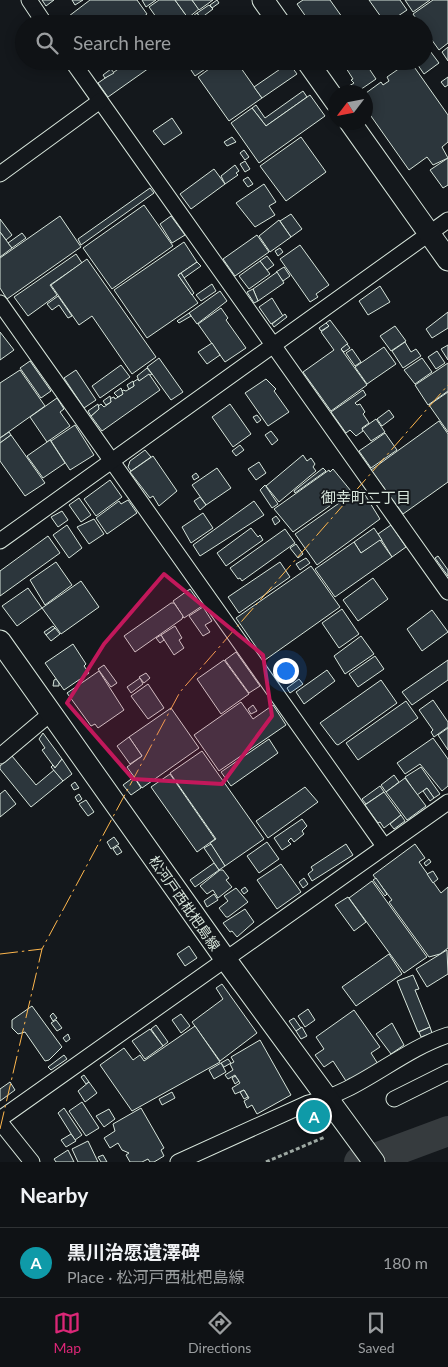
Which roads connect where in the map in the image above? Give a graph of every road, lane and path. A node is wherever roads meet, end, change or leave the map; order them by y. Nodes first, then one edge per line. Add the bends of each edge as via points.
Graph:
1 (29, 0) edge
2 (263, 0) edge
3 (40, 15) edge
4 (274, 15) edge
5 (78, 70) edge
6 (313, 70) edge
7 (328, 91) edge
8 (100, 101) junction
9 (356, 130) edge
10 (0, 174) edge
11 (448, 220) edge
12 (429, 234) junction
13 (448, 260) edge
14 (0, 304) edge
15 (273, 345) junction
16 (112, 461) junction
17 (0, 541) edge
18 (448, 592) edge
19 (0, 641) edge
20 (50, 714) junction
21 (0, 756) edge
22 (448, 802) edge
23 (384, 846) junction
24 (226, 960) junction
25 (448, 1035) edge
26 (448, 1072) edge
27 (394, 1099) dead end
28 (332, 1106) junction
29 (0, 1120) edge
30 (325, 1137) dead end
31 (32, 1162) edge
32 (178, 1162) edge
33 (266, 1162) edge
34 (374, 1162) edge

1 - 3 street
2 - 4 main road
5 - 8 street
6 - 7 main road
8 - 10 street
8 - 15 street
9 - 12 main road
11 - 12 street
12 - 13 main road
12 - 15 street
14 - 16 street
15 - 16 street
15 - 18 street
16 - 17 street
16 - 23 street
19 - 20 main road, 松河戸西枇杷島線
20 - 21 street
20 - 24 main road, 松河戸西枇杷島線
22 - 23 street
23 - 24 street
24 - 28 main road, 松河戸西枇杷島線
24 - 29 street
25 - 28 street via 397,1059
26 - 27 street
28 - 32 street via 308,1103
28 - 34 main road, 松河戸西枇杷島線
29 - 31 street
30 - 33 path

